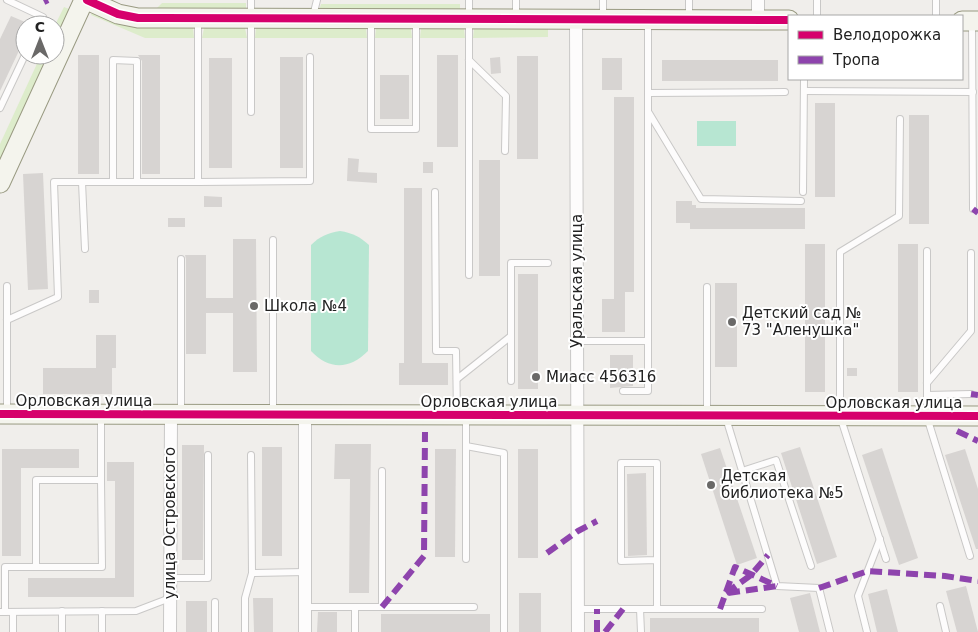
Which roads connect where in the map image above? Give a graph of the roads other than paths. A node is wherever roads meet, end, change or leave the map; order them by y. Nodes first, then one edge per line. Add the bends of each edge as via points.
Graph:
1 (7, 0) edge
2 (86, 0) edge
3 (316, 0) edge
4 (470, 0) edge
5 (516, 0) edge
6 (603, 0) edge
7 (689, 0) edge
8 (758, 0) edge
9 (817, 0) edge
10 (936, 0) edge
11 (251, 9) edge
12 (39, 15) edge
13 (817, 15) edge
14 (936, 15) edge
15 (198, 19) junction
16 (313, 19) junction
17 (371, 19) junction
18 (416, 19) junction
19 (470, 19) junction
20 (516, 20) junction
21 (576, 20) junction
22 (603, 20) junction
23 (648, 20) junction
24 (689, 20) junction
25 (758, 20) junction
26 (788, 20) edge
27 (971, 21) edge
28 (310, 57) dead end
29 (469, 60) junction
30 (20, 65) edge
31 (804, 80) edge
32 (804, 91) junction
33 (648, 92) junction
34 (785, 92) dead end
35 (973, 92) junction
36 (0, 108) edge
37 (251, 112) dead end
38 (648, 112) junction
39 (900, 119) dead end
40 (505, 151) dead end
41 (82, 182) junction
42 (113, 182) junction
43 (137, 182) junction
44 (198, 182) junction
45 (0, 183) edge
46 (435, 192) dead end
47 (803, 192) dead end
48 (800, 201) dead end
49 (973, 209) dead end
50 (273, 240) dead end
51 (85, 249) dead end
52 (927, 251) dead end
53 (972, 253) dead end
54 (181, 259) dead end
55 (548, 263) dead end
56 (469, 275) dead end
57 (7, 286) dead end
58 (707, 287) dead end
59 (7, 320) junction
60 (512, 336) junction
61 (577, 341) junction
62 (648, 341) junction
63 (457, 379) junction
64 (511, 381) dead end
65 (927, 384) junction
66 (623, 391) dead end
67 (972, 394) dead end
68 (927, 395) junction
69 (4, 414) edge
70 (101, 415) junction
71 (176, 415) junction
72 (273, 415) junction
73 (304, 415) junction
74 (462, 416) junction
75 (577, 416) junction
76 (716, 416) junction
77 (840, 416) junction
78 (978, 416) edge
79 (927, 417) junction
80 (466, 446) junction
81 (208, 455) dead end
82 (251, 455) dead end
83 (382, 471) dead end
84 (742, 471) junction
85 (101, 480) junction
86 (880, 539) junction
87 (970, 556) dead end
88 (466, 559) dead end
89 (886, 559) dead end
90 (657, 560) junction
91 (811, 566) dead end
92 (36, 568) junction
93 (252, 572) junction
94 (304, 572) junction
95 (170, 578) junction
96 (170, 598) junction
97 (215, 602) dead end
98 (940, 606) dead end
99 (304, 607) junction
100 (355, 607) junction
101 (382, 607) junction
102 (474, 607) dead end
103 (578, 609) junction
104 (640, 609) junction
105 (657, 609) junction
106 (762, 609) dead end
107 (62, 611) junction
108 (102, 611) junction
109 (2, 612) edge
110 (13, 612) junction
111 (13, 632) edge
112 (62, 632) edge
113 (102, 632) edge
114 (170, 632) edge
115 (215, 632) edge
116 (245, 632) edge
117 (304, 632) edge
118 (355, 632) edge
119 (504, 632) edge
120 (578, 632) edge
121 (641, 632) edge
122 (830, 632) edge
123 (867, 632) edge
124 (946, 632) edge

1 - 12 lane
2 - 15 street via 118,14 138,18
2 - 45 street
3 - 16 lane
4 - 19 lane
5 - 20 lane
6 - 22 lane
7 - 24 lane
8 - 25 street
9 - 13 lane
10 - 14 lane
11 - 15 street
11 - 16 street
11 - 37 lane
15 - 44 lane
16 - 17 street
17 - 18 street
17 - 18 lane via 371,129 416,129
18 - 19 street
19 - 20 street
19 - 29 lane
20 - 21 street
21 - 22 street
21 - 61 street, Уральская улица
22 - 23 street
23 - 24 street
23 - 33 lane
24 - 25 street
25 - 26 street
27 - 35 lane
28 - 44 lane via 310,181
29 - 40 lane via 506,96
29 - 56 lane
30 - 36 lane
31 - 32 lane
32 - 35 lane
32 - 47 lane
33 - 34 lane
33 - 38 lane
35 - 49 lane
38 - 48 lane via 700,199
38 - 62 lane
39 - 77 lane via 899,216 840,252
41 - 42 lane
41 - 51 lane
41 - 59 lane via 54,182 58,297
42 - 43 lane
42 - 43 lane via 113,60 137,61
43 - 44 lane
46 - 63 lane via 436,351 456,351
50 - 72 lane
52 - 65 lane
53 - 65 lane via 972,332
54 - 71 lane
55 - 60 lane via 512,263
57 - 59 lane
58 - 76 lane
59 - 69 lane
60 - 63 lane
60 - 64 lane
61 - 62 lane
61 - 75 street, Уральская улица
62 - 66 lane via 648,391
63 - 74 lane
65 - 68 lane
67 - 68 lane
68 - 79 lane
69 - 70 street, Орловская улица
70 - 71 street, Орловская улица
70 - 85 lane
71 - 72 street, Орловская улица
71 - 95 street, улица Островского
72 - 73 street, Орловская улица
73 - 74 street, Орловская улица
73 - 94 street
74 - 75 street, Орловская улица
74 - 80 lane
75 - 76 street, Орловская улица
75 - 103 street, Уральская улица
76 - 77 street, Орловская улица
76 - 84 lane
77 - 79 street, Орловская улица
77 - 86 lane
78 - 79 street, Орловская улица
79 - 87 lane
80 - 88 lane
80 - 119 lane via 504,453
81 - 95 lane via 208,578
82 - 93 lane
83 - 101 lane
84 - 91 lane via 776,460
84 - 122 lane via 777,586 819,588
85 - 92 lane via 36,480
85 - 92 lane via 102,567
86 - 89 lane
86 - 123 lane via 858,596
90 - 90 lane via 657,463 621,463 621,561
90 - 105 lane
92 - 109 lane via 5,568
93 - 94 lane
93 - 116 lane via 245,598
94 - 99 street
95 - 96 street, улица Островского
96 - 108 lane via 136,611
96 - 114 street, улица Островского
97 - 115 lane
98 - 124 lane
99 - 100 lane
99 - 117 street
100 - 101 lane
100 - 118 lane
101 - 102 lane
103 - 104 lane
103 - 120 street, Уральская улица
104 - 105 lane
104 - 121 lane
105 - 106 lane
107 - 108 lane
107 - 110 lane
107 - 112 lane
108 - 113 lane
109 - 110 lane
110 - 111 lane

